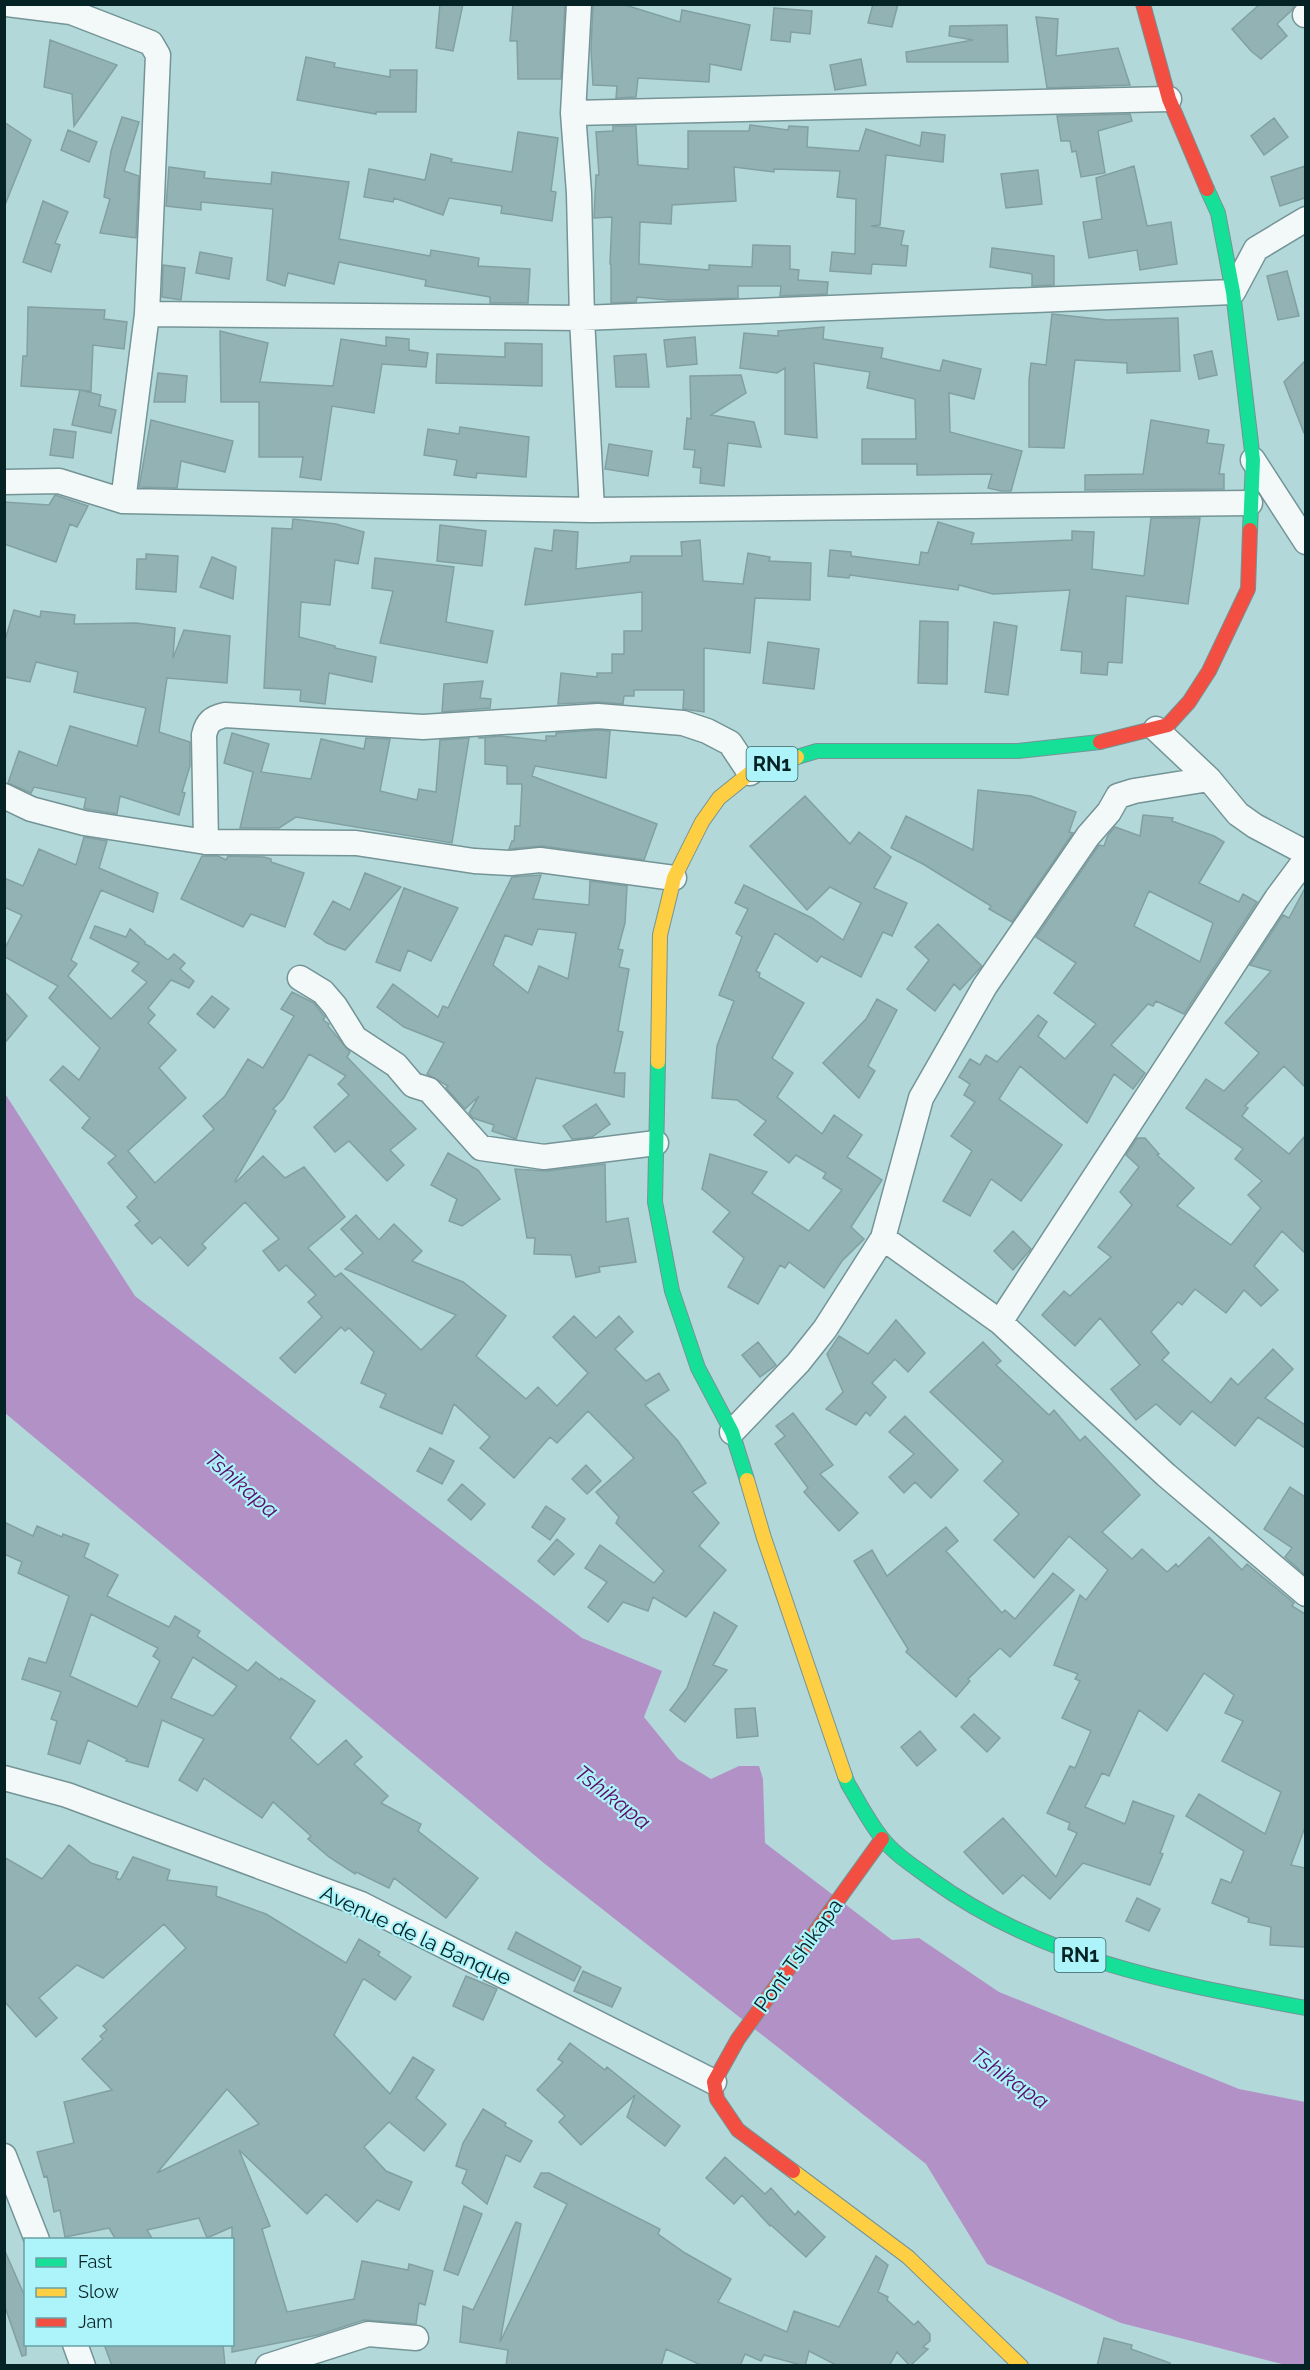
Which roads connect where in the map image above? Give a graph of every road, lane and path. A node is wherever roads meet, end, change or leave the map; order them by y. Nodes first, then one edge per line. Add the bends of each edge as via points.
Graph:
1 (7, 4) edge
2 (579, 4) edge
3 (1143, 4) edge
4 (1169, 99) junction
5 (573, 113) junction
6 (1305, 219) edge
7 (1233, 292) junction
8 (147, 314) junction
9 (582, 318) junction
10 (1253, 460) junction
11 (4, 482) edge
12 (123, 501) junction
13 (1250, 503) junction
14 (592, 510) junction
15 (1305, 542) edge
16 (1156, 729) junction
17 (750, 773) junction
18 (1209, 779) junction
19 (4, 796) edge
20 (206, 842) junction
21 (1305, 853) edge
22 (1305, 859) edge
23 (674, 878) junction
24 (300, 978) dead end
25 (656, 1143) junction
26 (883, 1238) junction
27 (1000, 1322) junction
28 (732, 1432) junction
29 (1305, 1594) edge
30 (4, 1778) edge
31 (882, 1839) junction
32 (1305, 2008) edge
33 (714, 2082) junction
34 (4, 2156) edge
35 (36, 2238) edge
36 (416, 2338) dead end
37 (76, 2346) edge
38 (83, 2366) edge
39 (268, 2366) edge
40 (1021, 2366) edge

1 - 8 street via 71,12 151,43 158,55
2 - 5 street
3 - 4 main road, RN1
4 - 5 street
4 - 7 main road, RN1 via 1218,213
5 - 9 street
6 - 7 street via 1256,249
7 - 9 street
7 - 10 main road, RN1
8 - 9 street
8 - 12 street
9 - 14 street
10 - 13 main road, RN1
10 - 15 street
11 - 12 street via 59,481
12 - 14 street
13 - 14 street
13 - 16 main road, RN1 via 1248,589 1209,671 1182,710 1168,725
16 - 17 main road, RN1 via 1097,743 1018,751 816,751
16 - 18 street
17 - 20 street via 730,743 683,723 598,716 423,727 225,715 214,717 204,735
17 - 23 main road, RN1 via 719,798 702,822
18 - 21 street via 1238,814
18 - 26 street via 1118,796 1088,836 985,986 921,1098
19 - 20 street via 31,810 84,823
20 - 23 street via 356,843 474,861 540,860
22 - 27 street
23 - 25 main road, RN1 via 660,935
24 - 25 street via 323,992 355,1038 396,1065 413,1085 429,1090 481,1148 544,1157
25 - 28 main road, RN1 via 655,1202 672,1291 698,1368
26 - 27 street
26 - 28 street via 825,1329
27 - 29 street via 1166,1475
28 - 31 main road, RN1 via 848,1784
30 - 33 street, Avenue de la Banque via 68,1795 361,1904
31 - 32 main road, RN1 via 964,1903 1025,1935 1105,1964 1187,1986
31 - 33 main road, Pont Tshikapa via 738,2039
33 - 40 main road via 717,2099 738,2130 908,2257
34 - 35 street
36 - 39 street via 368,2334
37 - 38 street

